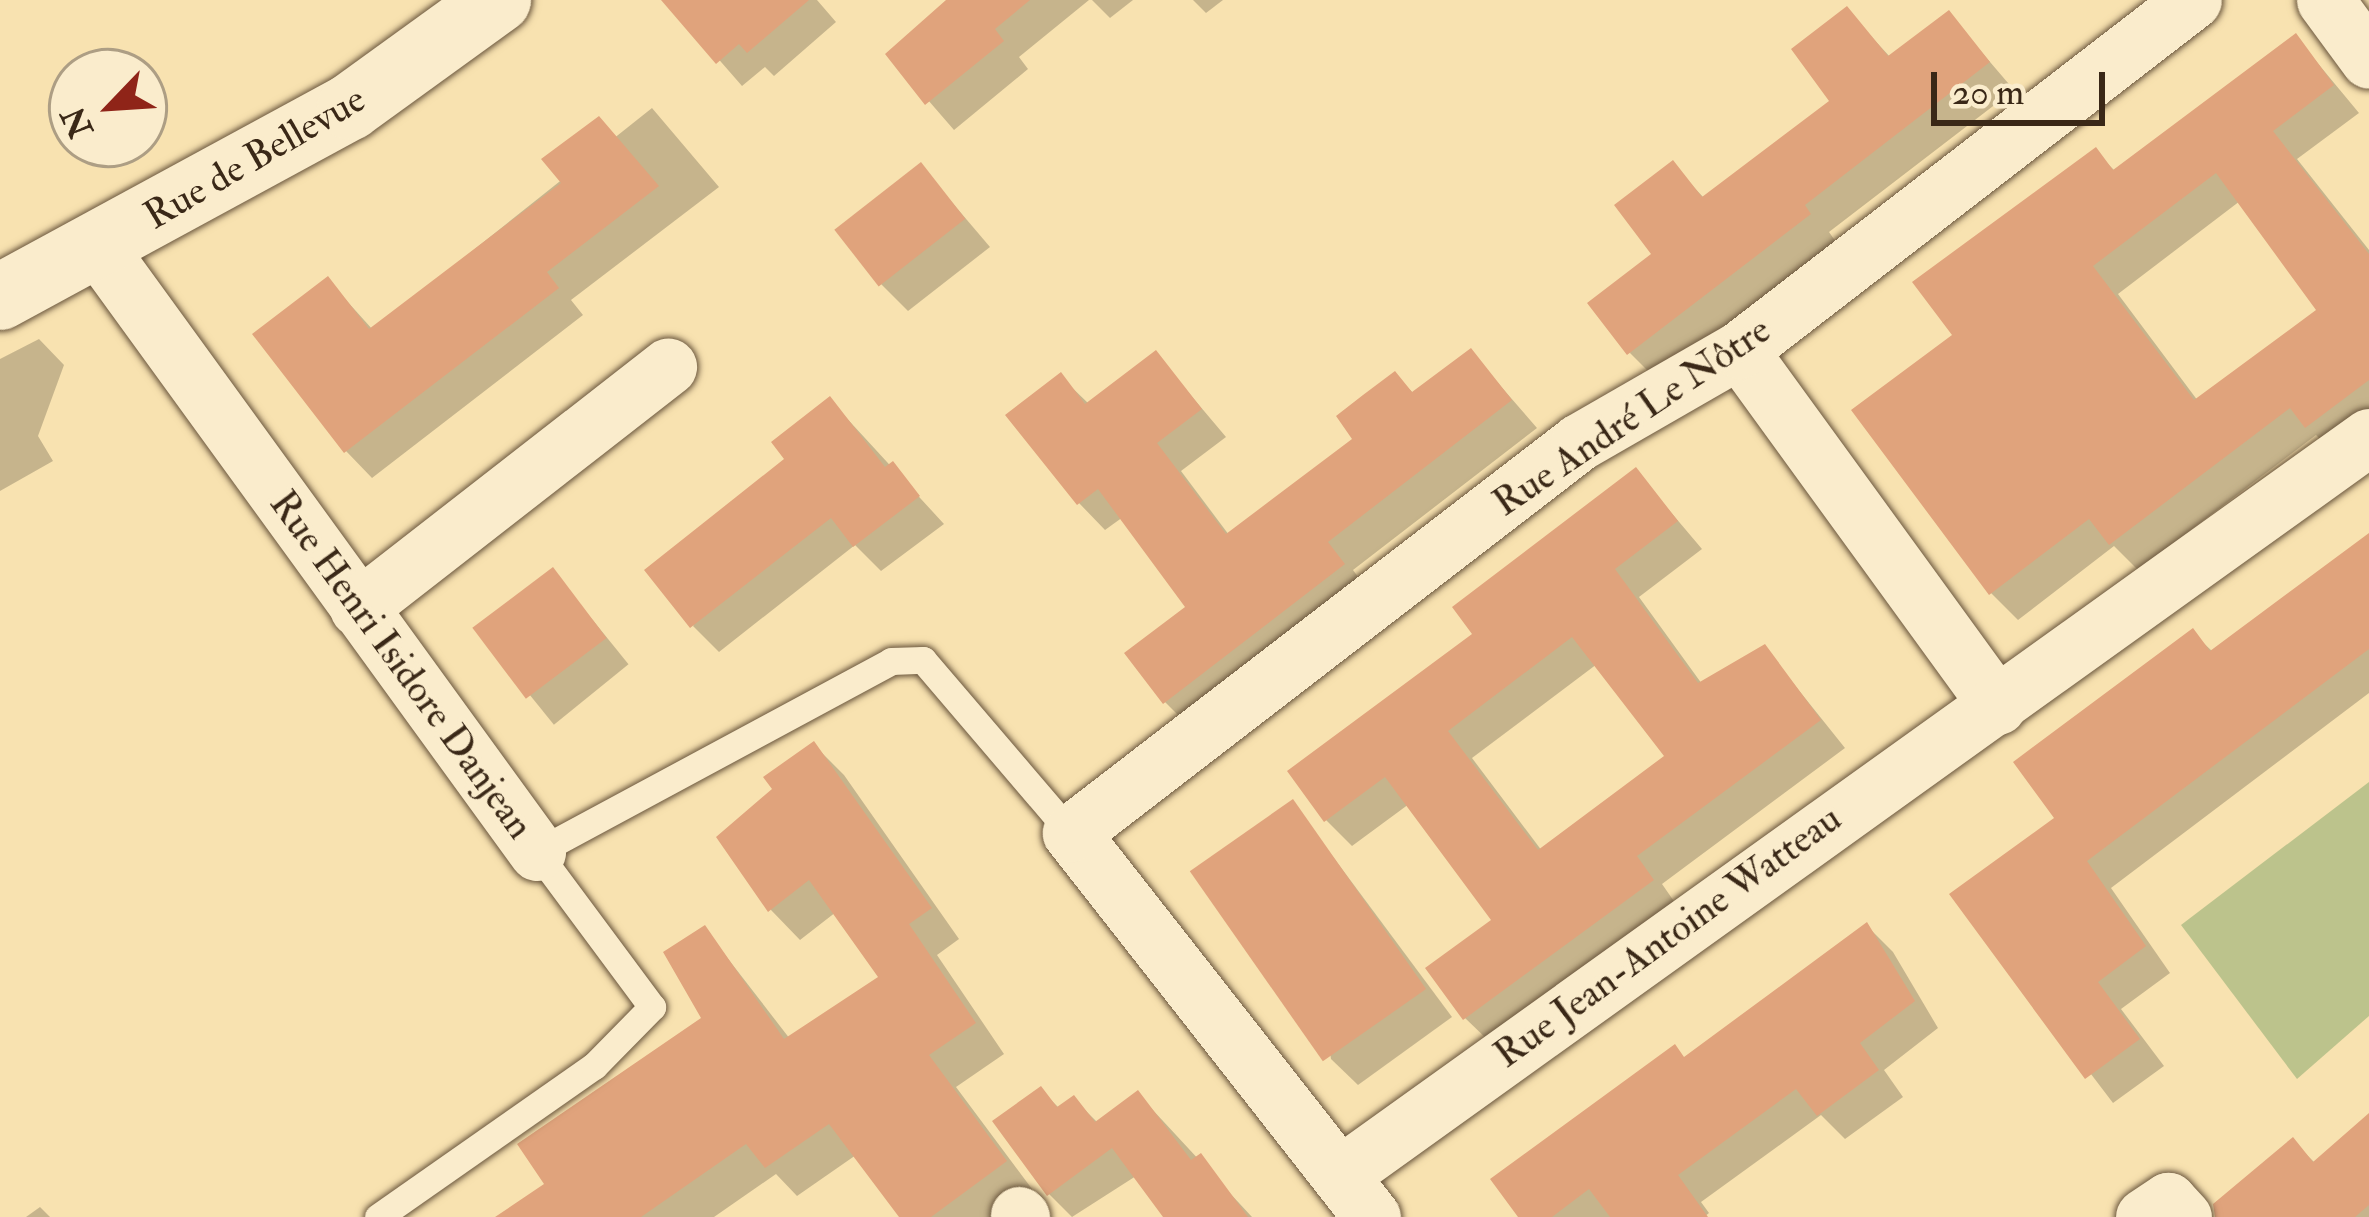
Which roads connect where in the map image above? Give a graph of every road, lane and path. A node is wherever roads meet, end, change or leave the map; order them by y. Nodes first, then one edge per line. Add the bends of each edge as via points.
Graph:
1 (498, 0) edge
2 (2192, 0) edge
3 (2325, 0) edge
4 (2369, 60) edge
5 (97, 246) junction
6 (0, 297) edge
7 (1739, 350) junction
8 (668, 367) dead end
9 (2369, 437) edge
10 (358, 608) junction
11 (1998, 706) junction
12 (1071, 833) junction
13 (537, 852) junction
14 (1357, 1196) edge
15 (378, 1217) edge
16 (2144, 1217) edge
17 (2183, 1217) edge

1 - 5 street, Rue de Bellevue via 350,107
2 - 7 street, Rue André Le Nôtre
3 - 4 street
5 - 6 street, Rue de Bellevue
5 - 10 street, Rue Henri Isidore Danjean
7 - 11 street
7 - 12 street, Rue André Le Nôtre via 1580,442
8 - 10 street
9 - 11 street, Rue Jean-Antoine Watteau
10 - 13 street, Rue Henri Isidore Danjean
11 - 14 street, Rue Jean-Antoine Watteau via 1788,847
12 - 13 lane, Rue Henri Isidore Danjean via 923,660 891,661
12 - 14 street, Rue Henri Isidore Danjean
13 - 15 lane via 652,1007 594,1066
16 - 17 street via 2168,1201

